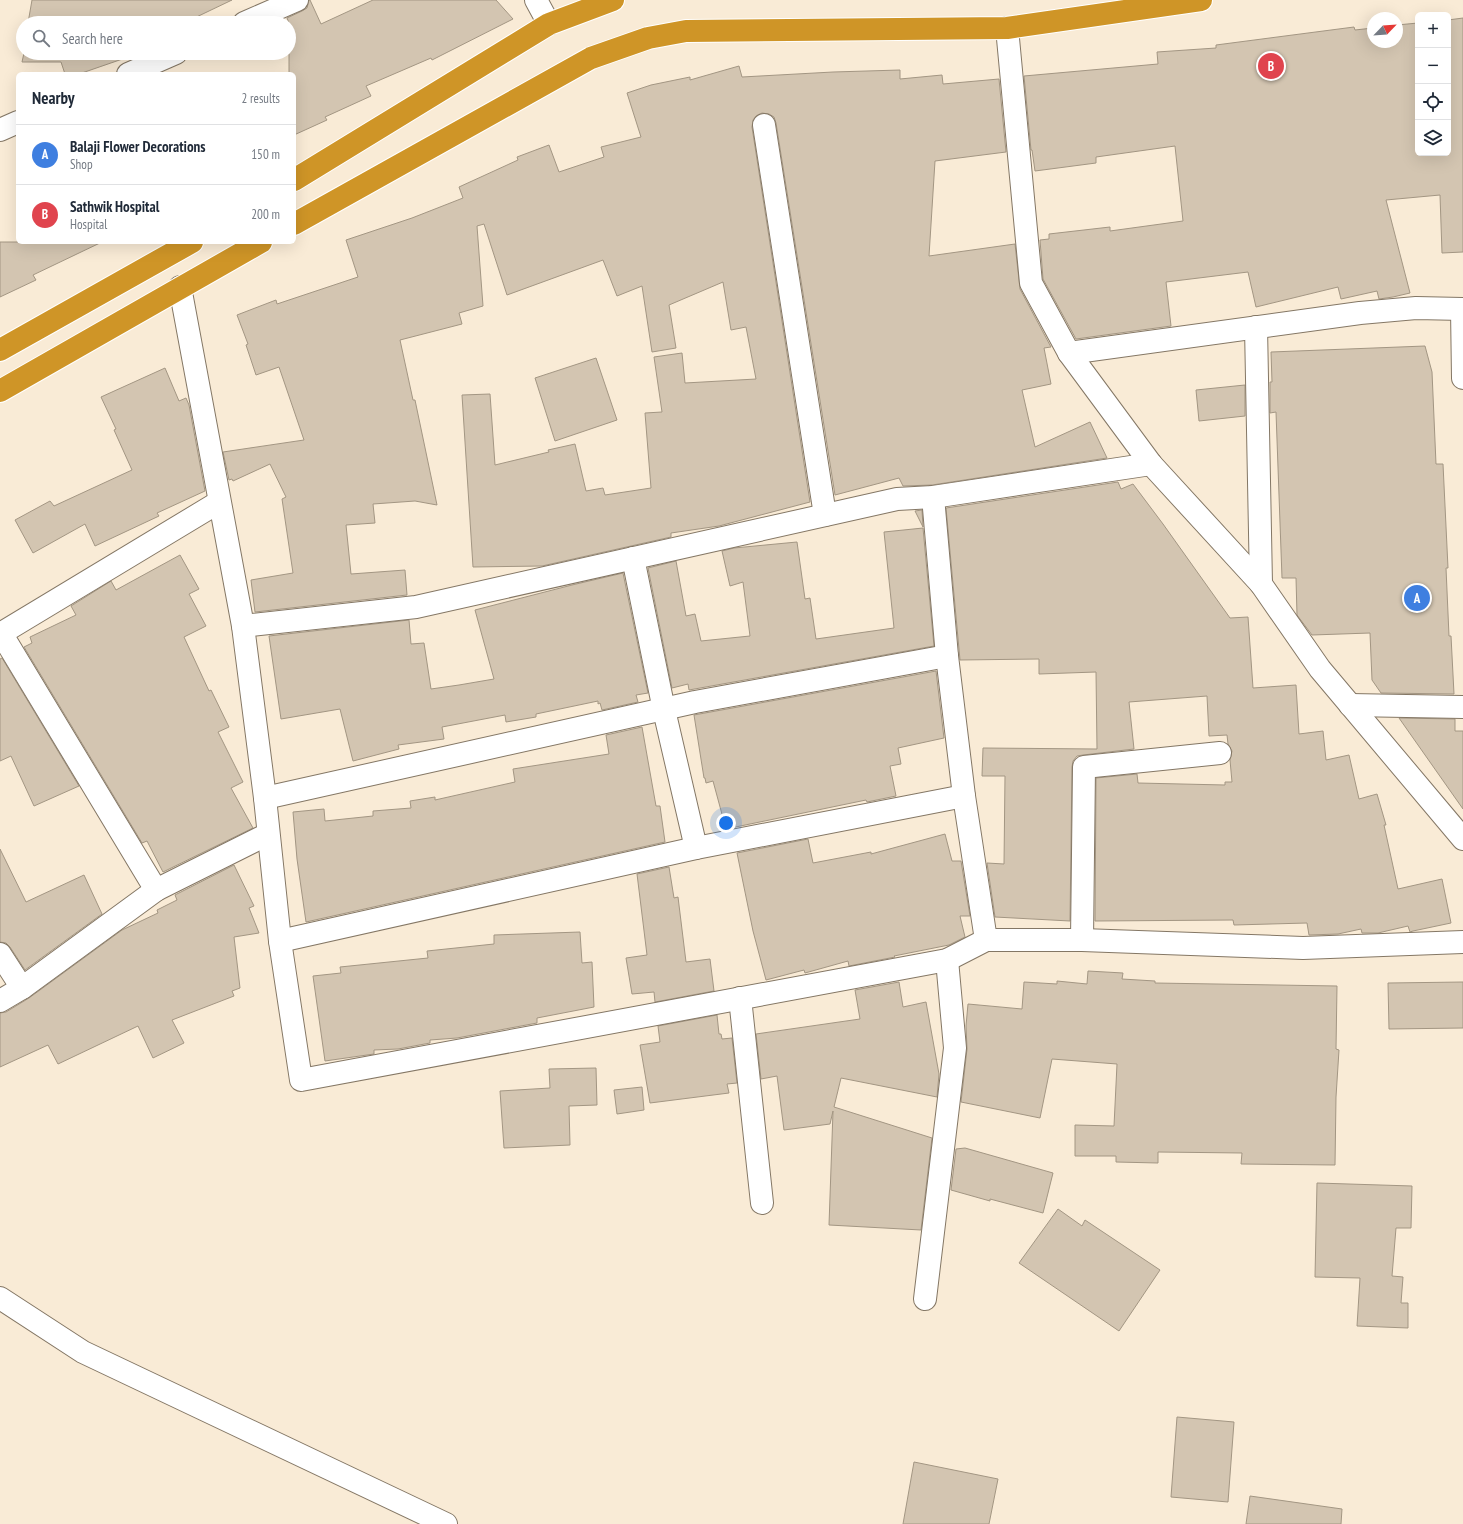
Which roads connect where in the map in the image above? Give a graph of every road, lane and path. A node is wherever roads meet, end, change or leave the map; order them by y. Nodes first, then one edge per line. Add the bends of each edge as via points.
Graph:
1 (297, 0) edge
2 (536, 0) edge
3 (612, 0) edge
4 (1201, 0) edge
5 (260, 16) edge
6 (549, 24) junction
7 (1007, 28) junction
8 (160, 60) edge
9 (133, 72) edge
10 (16, 123) edge
11 (764, 125) dead end
12 (0, 130) edge
13 (296, 179) edge
14 (296, 223) edge
15 (188, 244) edge
16 (257, 244) edge
17 (180, 287) junction
18 (1462, 309) edge
19 (1256, 328) junction
20 (0, 350) edge
21 (1068, 353) junction
22 (1463, 378) edge
23 (0, 391) edge
24 (1151, 464) junction
25 (933, 497) junction
26 (219, 502) junction
27 (825, 516) junction
28 (633, 558) junction
29 (1261, 584) junction
30 (243, 626) junction
31 (0, 633) edge
32 (947, 656) junction
33 (1350, 705) junction
34 (1463, 707) edge
35 (664, 710) junction
36 (1220, 753) dead end
37 (964, 796) junction
38 (264, 798) junction
39 (268, 834) junction
40 (1463, 839) edge
41 (696, 848) junction
42 (156, 890) junction
43 (986, 940) junction
44 (1082, 940) junction
45 (280, 941) junction
46 (1463, 942) edge
47 (0, 954) edge
48 (947, 960) junction
49 (22, 988) junction
50 (740, 998) junction
51 (0, 1000) edge
52 (762, 1203) dead end
53 (0, 1298) edge
54 (925, 1299) dead end
55 (446, 1524) edge

1 - 5 street
2 - 6 street
3 - 6 highway
4 - 7 highway
6 - 13 highway
7 - 14 highway via 686,31 648,38 591,58
7 - 21 street via 1031,283
8 - 9 street
10 - 12 street
11 - 27 street
15 - 20 highway
16 - 17 highway
17 - 23 highway
17 - 26 street
18 - 19 street via 1416,308 1360,313
18 - 22 street
19 - 21 street
19 - 29 street
21 - 24 street
24 - 25 street
24 - 29 street
25 - 27 street via 897,499
25 - 32 street
26 - 30 street
26 - 31 street
27 - 28 street
28 - 30 street via 416,608
28 - 35 street
29 - 33 street via 1320,669
30 - 38 street
31 - 42 street
32 - 35 street via 695,702
32 - 37 street
33 - 34 street
33 - 40 street
35 - 38 street
35 - 41 street
36 - 44 street via 1084,767
37 - 41 street
37 - 43 street
38 - 39 street
39 - 42 street
39 - 45 street
41 - 45 street
42 - 49 street
43 - 44 street
43 - 48 street
44 - 46 street via 1303,948
45 - 50 street via 301,1080
47 - 49 street
48 - 50 street
48 - 54 street via 955,1048
49 - 51 street
50 - 52 street
53 - 55 street via 83,1352

